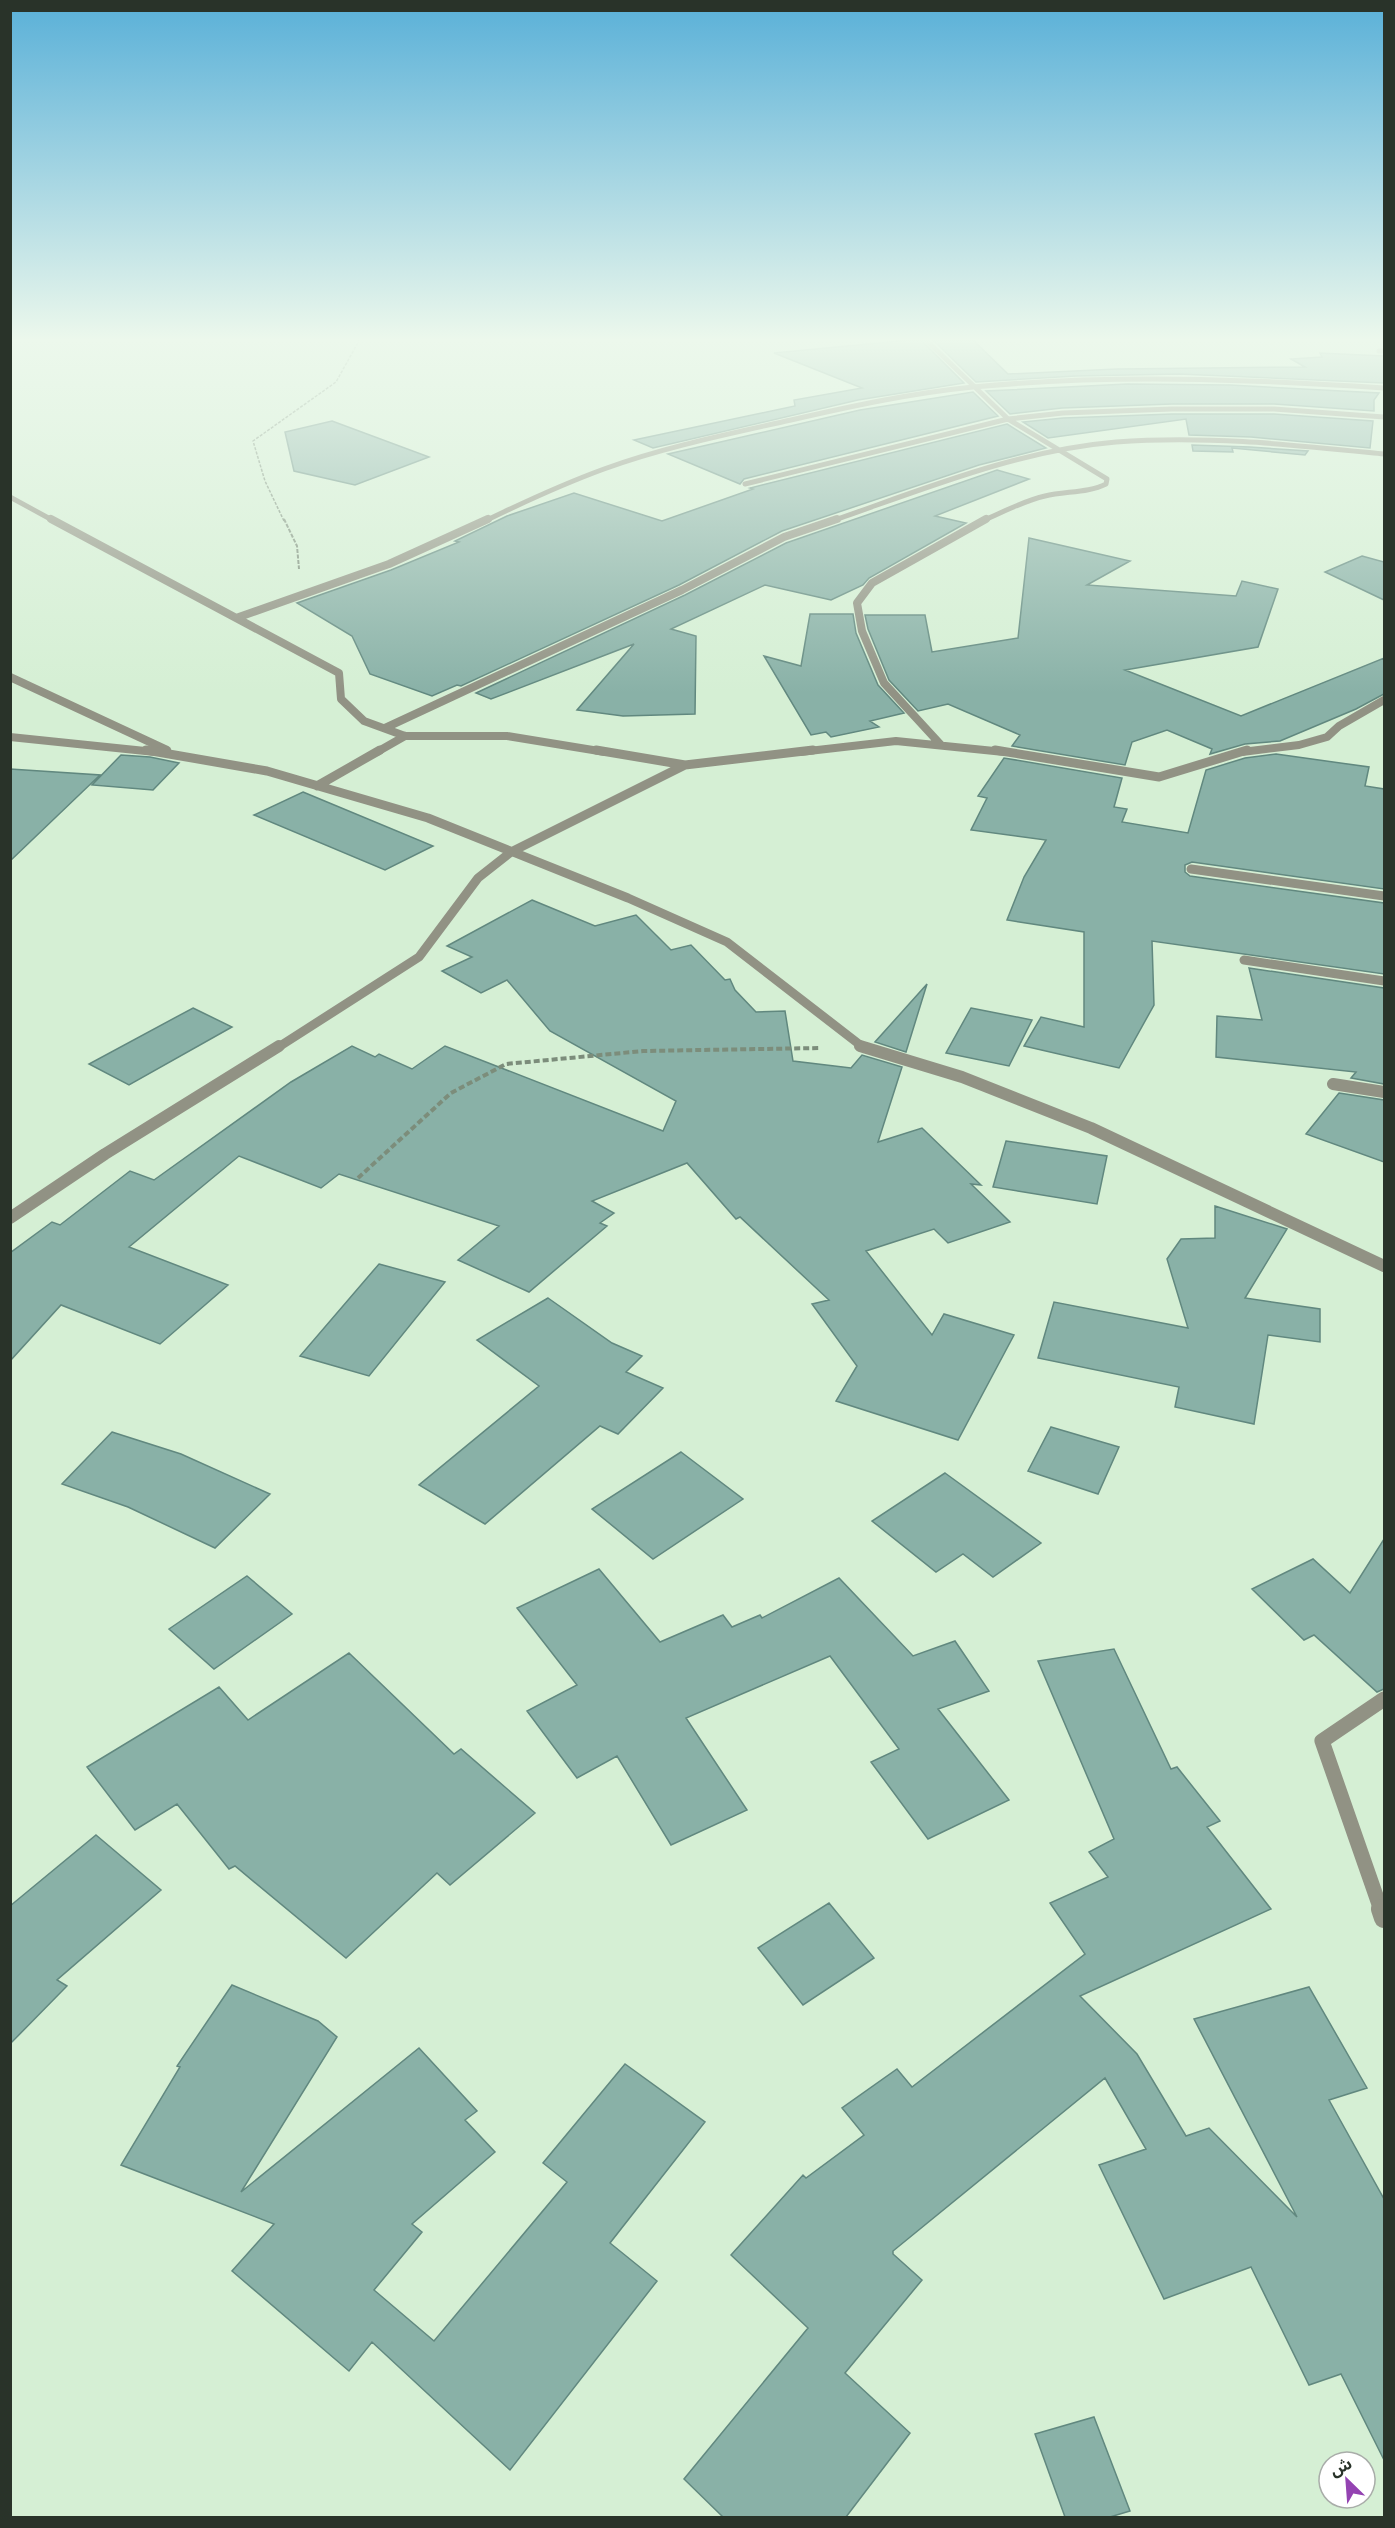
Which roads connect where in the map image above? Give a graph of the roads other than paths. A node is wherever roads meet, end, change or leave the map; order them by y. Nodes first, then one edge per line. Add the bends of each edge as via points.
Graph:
1 (642, 457) edge
2 (854, 457) edge
3 (1033, 457) edge
4 (1072, 457) edge
5 (745, 484) dead end
6 (10, 497) edge
7 (236, 618) junction
8 (10, 677) edge
9 (1384, 700) edge
10 (385, 728) junction
11 (405, 735) junction
12 (10, 737) edge
13 (941, 745) junction
14 (182, 756) junction
15 (686, 765) junction
16 (317, 786) junction
17 (511, 852) junction
18 (1191, 869) dead end
19 (1384, 896) edge
20 (1244, 960) dead end
21 (1384, 981) edge
22 (1333, 1084) dead end
23 (1384, 1092) edge
24 (10, 1218) edge
25 (1384, 1266) edge
26 (1384, 1699) edge
27 (1384, 1918) edge

1 - 7 street via 565,483 411,554
2 - 5 street
3 - 10 street via 970,473 784,537 682,590
4 - 13 street via 1103,475 1106,484 1022,502 972,525 872,583 857,603 862,631 884,683
6 - 7 street
7 - 10 street via 339,673 341,699 364,721
8 - 14 street
9 - 13 street via 1327,737 1299,745 1249,750 1159,777 986,748
10 - 11 street
11 - 15 street via 507,736
11 - 16 street
12 - 14 street
13 - 15 street via 896,741
14 - 16 street via 267,771
15 - 17 street
16 - 17 street via 428,818
17 - 24 street via 478,878 418,957
17 - 25 street via 727,942 861,1047 962,1077 1091,1128
18 - 19 street
20 - 21 street
22 - 23 street
26 - 27 street via 1322,1741

